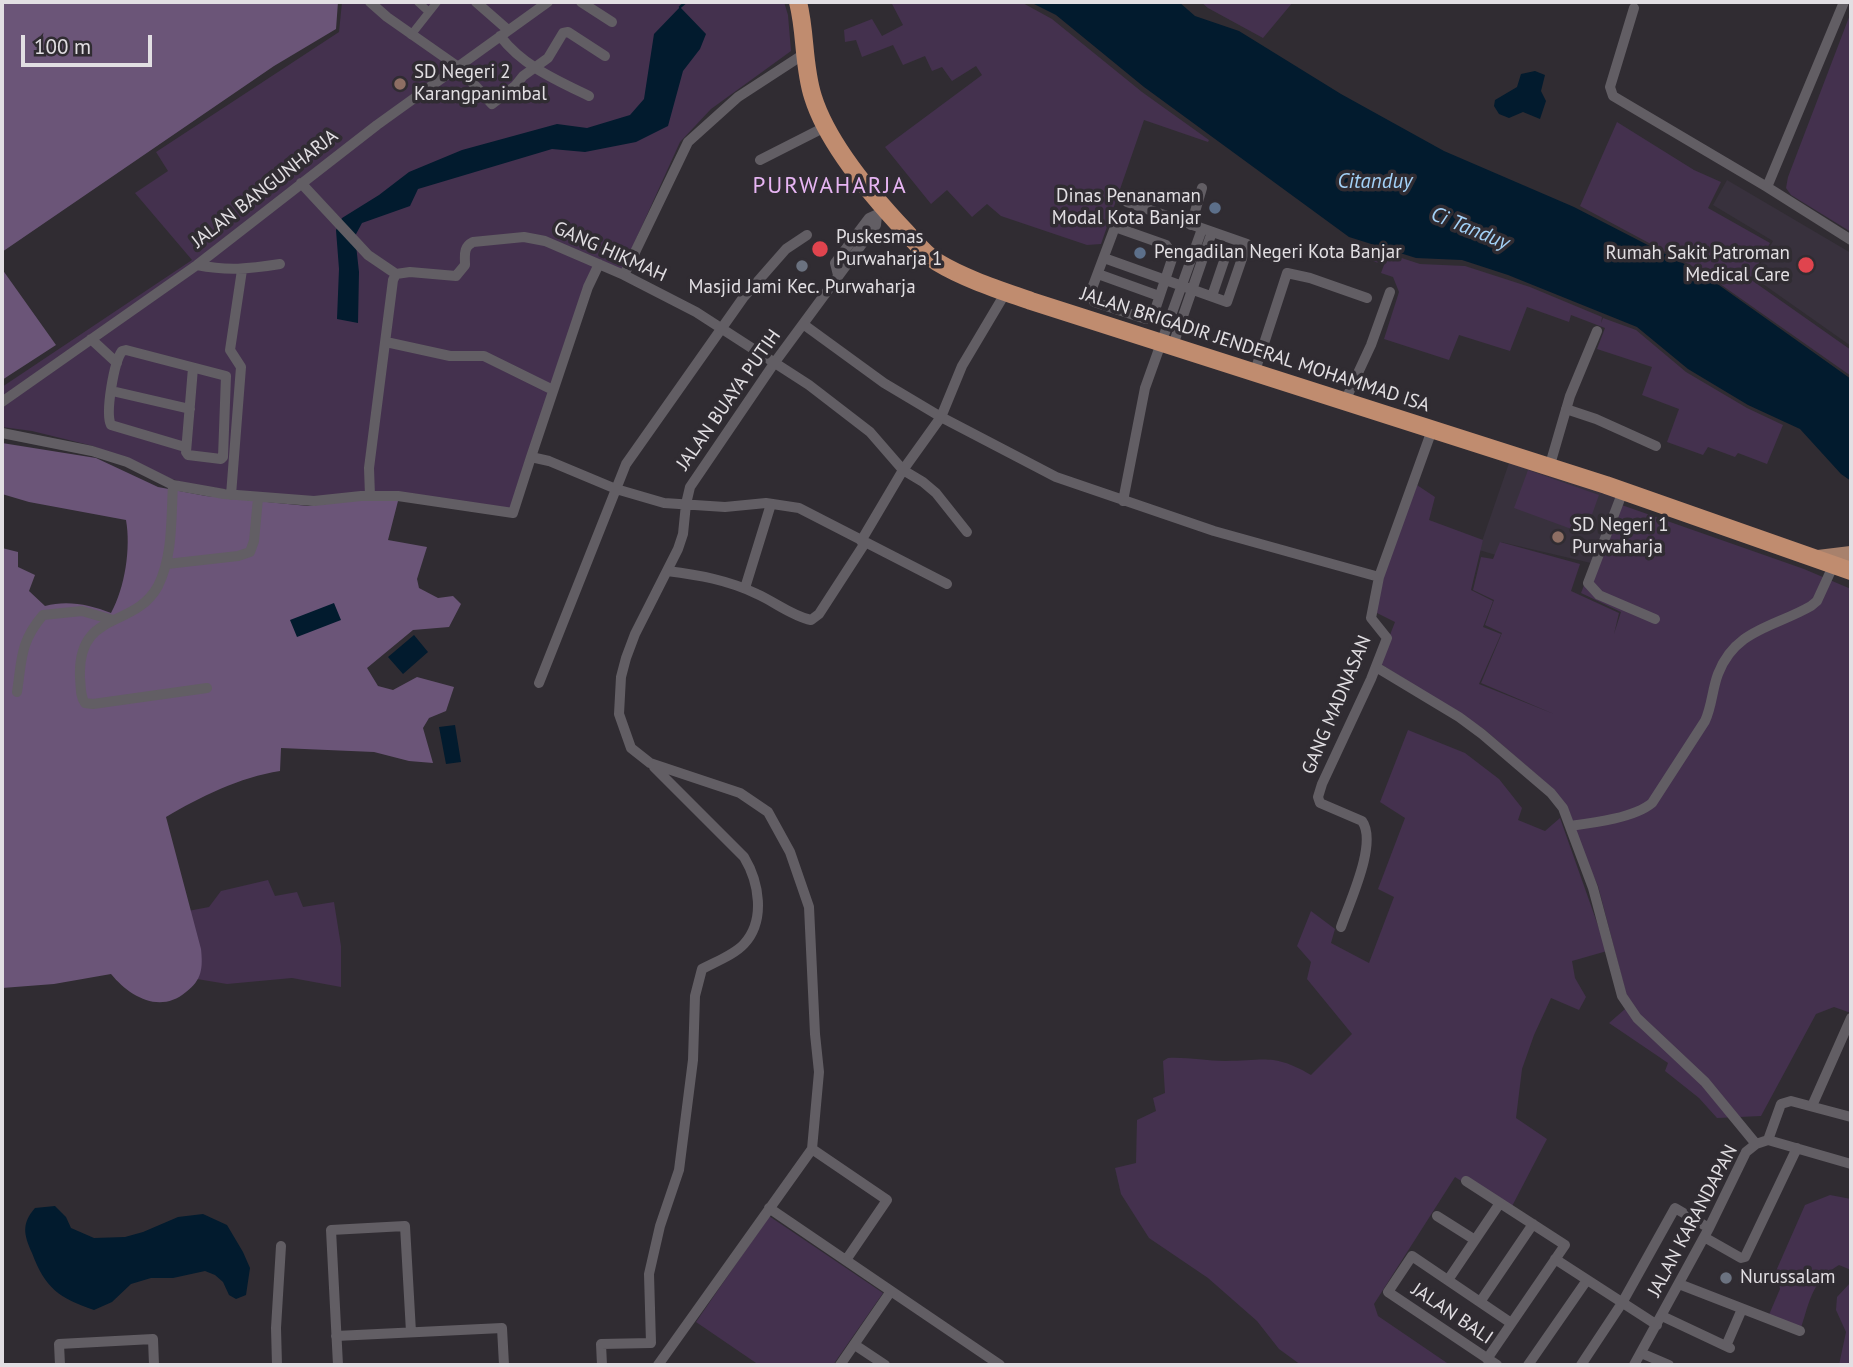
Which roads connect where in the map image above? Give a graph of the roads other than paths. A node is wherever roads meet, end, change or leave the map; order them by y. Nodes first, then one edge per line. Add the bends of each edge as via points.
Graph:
1 (369, 2) edge
2 (418, 2) edge
3 (437, 2) edge
4 (477, 2) edge
5 (548, 2) edge
6 (582, 2) edge
7 (797, 2) edge
8 (1844, 2) edge
9 (1634, 8) dead end
10 (429, 12) junction
11 (612, 22) dead end
12 (504, 33) junction
13 (411, 34) junction
14 (804, 54) junction
15 (605, 56) dead end
16 (457, 66) junction
17 (533, 68) junction
18 (589, 96) dead end
19 (827, 126) junction
20 (760, 160) dead end
21 (301, 183) junction
22 (1767, 187) junction
23 (1202, 188) dead end
24 (1128, 202) dead end
25 (881, 212) junction
26 (1202, 228) junction
27 (807, 235) dead end
28 (1851, 240) edge
29 (1226, 255) dead end
30 (1104, 258) junction
31 (280, 264) dead end
32 (599, 264) junction
33 (197, 265) junction
34 (242, 270) junction
35 (396, 274) junction
36 (1098, 274) junction
37 (624, 275) junction
38 (1164, 280) junction
39 (1187, 288) junction
40 (1006, 292) junction
41 (1390, 292) dead end
42 (1159, 296) junction
43 (1212, 296) junction
44 (1367, 298) dead end
45 (803, 324) junction
46 (721, 327) junction
47 (1597, 331) dead end
48 (91, 339) junction
49 (386, 342) junction
50 (1168, 343) junction
51 (117, 362) junction
52 (775, 362) junction
53 (193, 368) junction
54 (1255, 371) junction
55 (554, 390) junction
56 (112, 391) junction
57 (1345, 401) junction
58 (2, 402) edge
59 (190, 409) junction
60 (1566, 409) junction
61 (941, 417) junction
62 (1432, 430) junction
63 (2, 433) edge
64 (1656, 446) dead end
65 (185, 447) junction
66 (531, 457) junction
67 (1549, 468) junction
68 (903, 470) junction
69 (173, 485) junction
70 (616, 489) junction
71 (1623, 491) junction
72 (231, 495) junction
73 (370, 496) junction
74 (258, 498) junction
75 (1123, 501) junction
76 (771, 503) junction
77 (686, 504) junction
78 (967, 532) dead end
79 (863, 542) junction
80 (1851, 554) edge
81 (1826, 561) junction
82 (167, 564) junction
83 (667, 571) junction
84 (1851, 571) edge
85 (1379, 577) junction
86 (947, 584) dead end
87 (745, 589) junction
88 (113, 620) junction
89 (1655, 620) dead end
90 (1376, 667) junction
91 (539, 683) dead end
92 (207, 688) dead end
93 (17, 692) dead end
94 (650, 763) junction
95 (1570, 826) junction
96 (1341, 927) dead end
97 (1851, 1018) edge
98 (1812, 1107) junction
99 (1851, 1117) edge
100 (1768, 1140) junction
101 (1756, 1144) junction
102 (812, 1149) junction
103 (1797, 1149) junction
104 (1851, 1164) edge
105 (1466, 1181) dead end
106 (1500, 1203) junction
107 (769, 1208) junction
108 (1437, 1216) dead end
109 (1533, 1224) junction
110 (1706, 1233) junction
111 (1475, 1240) junction
112 (281, 1246) dead end
113 (1555, 1259) junction
114 (846, 1260) junction
115 (1448, 1280) junction
116 (1587, 1280) junction
117 (1679, 1284) junction
118 (891, 1291) junction
119 (1480, 1302) junction
120 (1622, 1303) junction
121 (1742, 1309) junction
122 (1660, 1321) junction
123 (1511, 1323) junction
124 (1800, 1331) dead end
125 (411, 1332) junction
126 (337, 1336) junction
127 (855, 1345) junction
128 (1641, 1353) junction
129 (985, 1355) junction
130 (1492, 1362) edge
131 (878, 1363) edge
132 (60, 1365) edge
133 (154, 1365) edge
134 (277, 1365) edge
135 (338, 1365) edge
136 (504, 1365) edge
137 (602, 1365) edge
138 (658, 1365) edge
139 (841, 1365) edge
140 (978, 1365) edge
141 (1000, 1365) edge
142 (1528, 1365) edge
143 (1581, 1365) edge
144 (1634, 1365) edge
145 (1669, 1365) edge

1 - 13 street
2 - 10 street
3 - 10 street
4 - 12 street
5 - 12 street, JALAN BANGUNHARJA
6 - 11 street
7 - 14 highway, JALAN BRIGADIR JENDERAL MOHAMMAD ISA
8 - 22 street
9 - 22 street via 1610,87 1613,96
10 - 13 street
12 - 16 street, JALAN BANGUNHARJA
12 - 17 street via 512,50
13 - 16 street
14 - 19 highway, JALAN BRIGADIR JENDERAL MOHAMMAD ISA via 814,101
14 - 37 street via 738,97 688,142
15 - 17 street via 565,32 548,58
16 - 17 street via 493,104
16 - 21 street, JALAN BANGUNHARJA
17 - 18 street
19 - 20 street
19 - 25 highway, JALAN BRIGADIR JENDERAL MOHAMMAD ISA
21 - 33 street, JALAN BANGUNHARJA
21 - 35 street via 368,255
22 - 28 street
23 - 26 street
24 - 26 street
25 - 40 highway, JALAN BRIGADIR JENDERAL MOHAMMAD ISA via 936,261
25 - 45 street, JALAN BUAYA PUTIH
26 - 39 street
26 - 43 street via 1247,244 1227,302
27 - 46 street via 767,269
29 - 43 street
30 - 36 street
30 - 38 street
30 - 38 street via 1115,227 1166,245 1173,256
31 - 34 street
32 - 35 street, GANG HIKMAH via 563,247 524,237 467,245 465,265 456,276
32 - 37 street, GANG HIKMAH
32 - 55 street
33 - 34 street
33 - 48 street, JALAN BANGUNHARJA
34 - 72 street via 230,350 241,367
35 - 49 street
36 - 42 street
36 - 42 street via 1091,291 1094,302 1146,319 1154,313
37 - 46 street, GANG HIKMAH
38 - 39 street
38 - 42 street
39 - 43 street
39 - 50 street
40 - 50 highway, JALAN BRIGADIR JENDERAL MOHAMMAD ISA
40 - 61 street via 962,366
41 - 57 street
44 - 54 street via 1287,273
45 - 52 street, JALAN BUAYA PUTIH
45 - 61 street via 884,383
46 - 52 street, GANG HIKMAH
46 - 70 street via 642,439
47 - 60 street
48 - 51 street
48 - 58 street, JALAN BANGUNHARJA
49 - 55 street via 450,356 484,356
49 - 73 street via 369,468
50 - 54 highway, JALAN BRIGADIR JENDERAL MOHAMMAD ISA
50 - 75 street via 1145,388
51 - 53 street via 126,350
51 - 56 street
52 - 68 street, GANG HIKMAH via 870,432
52 - 77 street, JALAN BUAYA PUTIH via 690,488
53 - 59 street
53 - 65 street via 227,379 223,457 188,455
54 - 57 highway, JALAN BRIGADIR JENDERAL MOHAMMAD ISA
55 - 66 street
56 - 59 street
56 - 65 street via 111,425
57 - 62 highway, JALAN BRIGADIR JENDERAL MOHAMMAD ISA
59 - 65 street
60 - 64 street
60 - 67 street
61 - 68 street
61 - 75 street via 1040,470
62 - 67 highway, JALAN BRIGADIR JENDERAL MOHAMMAD ISA
62 - 85 street, GANG MADNASAN
63 - 69 street via 92,451
66 - 70 street
66 - 73 street via 513,513
67 - 71 highway, JALAN BRIGADIR JENDERAL MOHAMMAD ISA
68 - 78 street, GANG HIKMAH via 936,494
68 - 79 street
69 - 72 street
69 - 82 street
70 - 77 street via 657,502
70 - 91 street
71 - 81 highway, JALAN BRIGADIR JENDERAL MOHAMMAD ISA
71 - 89 street via 1588,583 1599,595
72 - 74 street
73 - 74 street via 314,501
74 - 82 street via 250,552
75 - 85 street
76 - 77 street
76 - 79 street via 809,511
76 - 87 street
77 - 83 street, JALAN BUAYA PUTIH via 683,534
79 - 86 street
79 - 87 street via 811,620
80 - 81 main road
81 - 84 highway, JALAN BRIGADIR JENDERAL MOHAMMAD ISA
81 - 95 street via 1817,601 1757,630 1730,653 1717,677 1705,722 1652,803 1629,814
82 - 88 street via 155,592 143,605
83 - 87 street
83 - 94 street, JALAN BUAYA PUTIH via 635,634 623,671 619,706 631,748
85 - 90 street, GANG MADNASAN via 1371,618 1387,639
88 - 92 street via 85,643 80,664 85,703
88 - 93 street via 82,611 43,615 24,644
90 - 95 street via 1482,734 1551,793
90 - 96 street, GANG MADNASAN via 1318,797 1320,803 1366,827 1360,872
94 - 102 street via 740,793 768,812 790,852 809,907 819,1072
94 - 137 street, JALAN BUAYA PUTIH via 744,857 759,906 757,925 743,945 702,969 695,996 693,1060 679,1170 649,1274 651,1343 601,1344
95 - 101 street via 1593,888 1622,996 1637,1018 1705,1082
97 - 98 street
98 - 99 street
98 - 100 street via 1791,1101 1782,1104
100 - 101 street, JALAN KARANDAPAN
100 - 103 street, JALAN KARANDAPAN
101 - 110 street, JALAN KARANDAPAN via 1746,1152
102 - 107 street
102 - 114 street via 887,1200
103 - 104 street, JALAN KARANDAPAN
103 - 110 street via 1748,1254 1741,1258
105 - 106 street
106 - 109 street
106 - 111 street
107 - 114 street
107 - 138 street
108 - 111 street
109 - 113 street via 1564,1245
109 - 119 street
110 - 117 street, JALAN KARANDAPAN
110 - 120 street via 1675,1208
111 - 115 street
112 - 134 street
113 - 116 street
113 - 123 street
114 - 118 street
115 - 119 street
115 - 130 street, JALAN BALI via 1412,1256 1388,1292
116 - 120 street
116 - 142 street
117 - 121 street
117 - 122 street, JALAN KARANDAPAN
118 - 127 street
118 - 129 street
119 - 123 street
120 - 122 street
120 - 143 street
121 - 122 street via 1728,1347
121 - 124 street
122 - 128 street, JALAN KARANDAPAN
123 - 130 street
125 - 126 street
125 - 126 street via 405,1226 343,1229 331,1230
125 - 136 street via 502,1328
126 - 135 street
127 - 131 street
127 - 139 street
128 - 144 street, JALAN KARANDAPAN
128 - 145 street
129 - 140 street
129 - 141 street
132 - 133 street via 59,1344 153,1339

